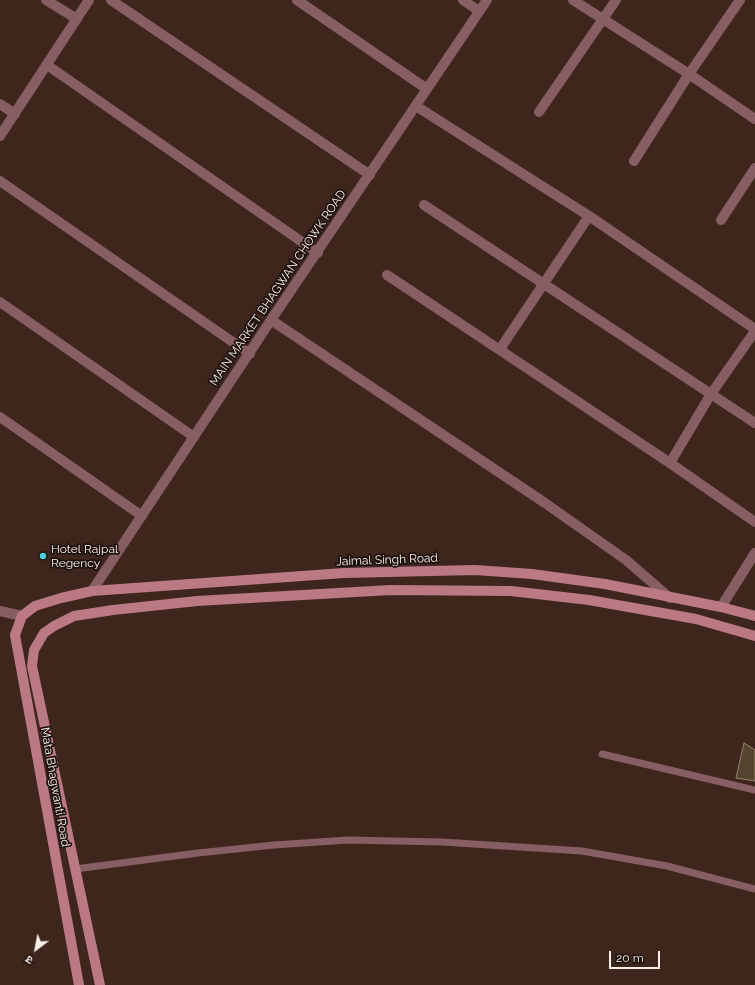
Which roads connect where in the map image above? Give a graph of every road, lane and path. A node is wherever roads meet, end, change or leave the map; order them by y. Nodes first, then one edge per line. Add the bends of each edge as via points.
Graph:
1 (46, 0) edge
2 (89, 0) edge
3 (111, 0) edge
4 (297, 0) edge
5 (463, 0) edge
6 (487, 0) edge
7 (573, 0) edge
8 (616, 0) edge
9 (740, 0) edge
10 (479, 11) junction
11 (603, 19) junction
12 (77, 20) junction
13 (47, 65) junction
14 (689, 74) junction
15 (427, 89) junction
16 (0, 104) edge
17 (416, 106) junction
18 (539, 112) dead end
19 (15, 114) junction
20 (755, 118) edge
21 (0, 136) edge
22 (634, 161) dead end
23 (755, 168) edge
24 (370, 175) junction
25 (0, 181) edge
26 (424, 205) dead end
27 (589, 216) junction
28 (721, 220) dead end
29 (318, 253) junction
30 (387, 275) dead end
31 (544, 283) junction
32 (0, 302) edge
33 (272, 320) junction
34 (755, 330) edge
35 (500, 349) junction
36 (250, 354) junction
37 (711, 394) junction
38 (0, 417) edge
39 (755, 423) edge
40 (194, 437) junction
41 (670, 463) junction
42 (142, 516) junction
43 (755, 522) edge
44 (755, 553) edge
45 (92, 591) junction
46 (670, 598) junction
47 (721, 607) junction
48 (0, 611) edge
49 (22, 616) junction
50 (755, 616) edge
51 (755, 636) edge
52 (602, 754) dead end
53 (755, 790) edge
54 (75, 869) junction
55 (755, 889) edge
56 (79, 985) edge
57 (100, 985) edge

1 - 12 street
2 - 12 street
3 - 24 street
4 - 15 street
5 - 10 street
6 - 10 street, MAIN MARKET BHAGWAN CHOWK ROAD
7 - 11 street
8 - 11 street
9 - 14 street
10 - 15 street, MAIN MARKET BHAGWAN CHOWK ROAD
11 - 14 street
11 - 18 street
12 - 13 street
13 - 19 street
13 - 29 street
14 - 20 street
14 - 22 street
15 - 17 street, MAIN MARKET BHAGWAN CHOWK ROAD
16 - 19 street
17 - 24 street, MAIN MARKET BHAGWAN CHOWK ROAD
17 - 27 street
19 - 21 street
23 - 28 street
24 - 29 street, MAIN MARKET BHAGWAN CHOWK ROAD
25 - 36 street
26 - 31 street
27 - 31 street
27 - 34 street
29 - 33 street, MAIN MARKET BHAGWAN CHOWK ROAD
30 - 35 street
31 - 35 street
31 - 37 street
32 - 40 street
33 - 36 street, MAIN MARKET BHAGWAN CHOWK ROAD
33 - 46 street via 551,507 626,560
34 - 37 street
35 - 41 street
36 - 40 street, MAIN MARKET BHAGWAN CHOWK ROAD
37 - 39 street
37 - 41 street
38 - 42 street
40 - 42 street, MAIN MARKET BHAGWAN CHOWK ROAD
41 - 43 street
42 - 45 street, MAIN MARKET BHAGWAN CHOWK ROAD
44 - 47 street
45 - 46 street, Jaimal Singh Road via 344,573 475,570 532,574 605,584
45 - 49 street, Jaimal Singh Road via 35,606
46 - 47 street, Jaimal Singh Road
47 - 50 street, Jaimal Singh Road
48 - 49 street
49 - 56 street, Mata Bhagwanti Road via 15,635 18,658
51 - 54 street via 696,619 589,600 511,591 391,590 197,601 74,616 44,633 34,650 32,666
52 - 53 lane
54 - 55 lane via 274,845 348,840 442,842 582,851 667,866
54 - 57 street

